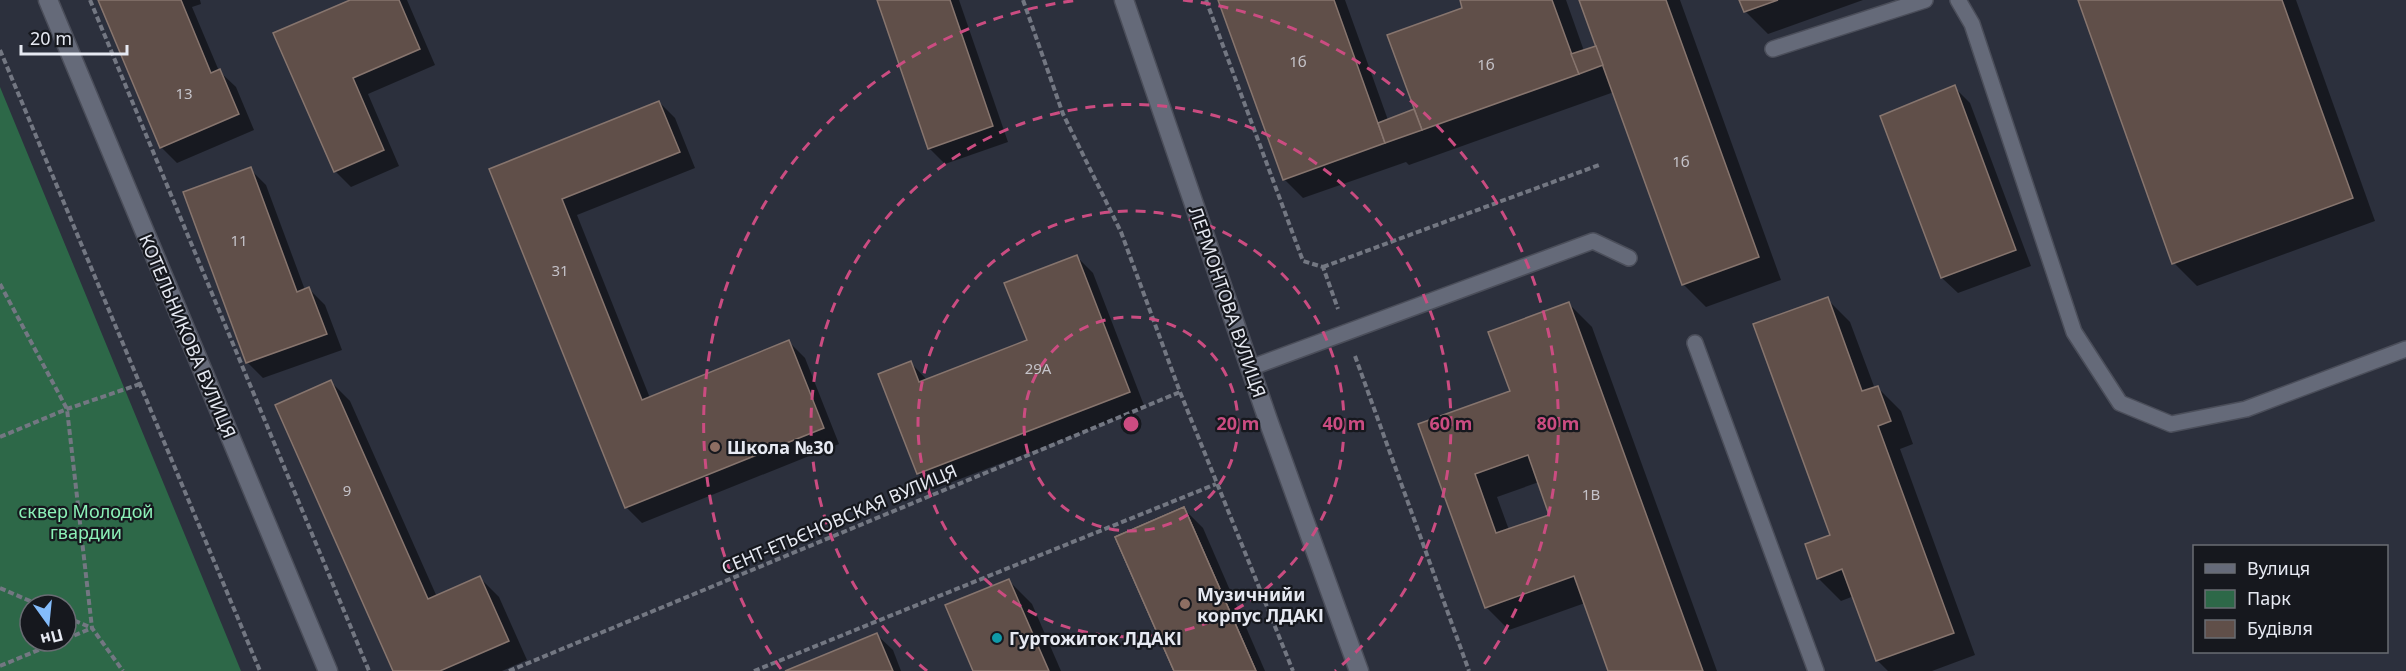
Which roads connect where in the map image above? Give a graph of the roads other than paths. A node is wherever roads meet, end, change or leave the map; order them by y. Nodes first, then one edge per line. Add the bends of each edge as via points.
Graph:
1 (48, 0) edge
2 (1124, 0) edge
3 (1925, 0) edge
4 (1958, 0) edge
5 (1773, 49) dead end
6 (1629, 258) dead end
7 (1695, 343) dead end
8 (2406, 349) edge
9 (1250, 368) junction
10 (328, 671) edge
11 (1359, 671) edge
12 (1816, 671) edge

1 - 10 street, КОТЕЛЬНИКОВА ВУЛИЦЯ
2 - 9 street, ЛЕРМОНТОВА ВУЛИЦЯ
3 - 5 lane
4 - 8 lane via 1972,24 2074,332 2120,403 2171,424 2246,409
6 - 9 lane via 1593,241
7 - 12 lane
9 - 11 street, ЛЕРМОНТОВА ВУЛИЦЯ

